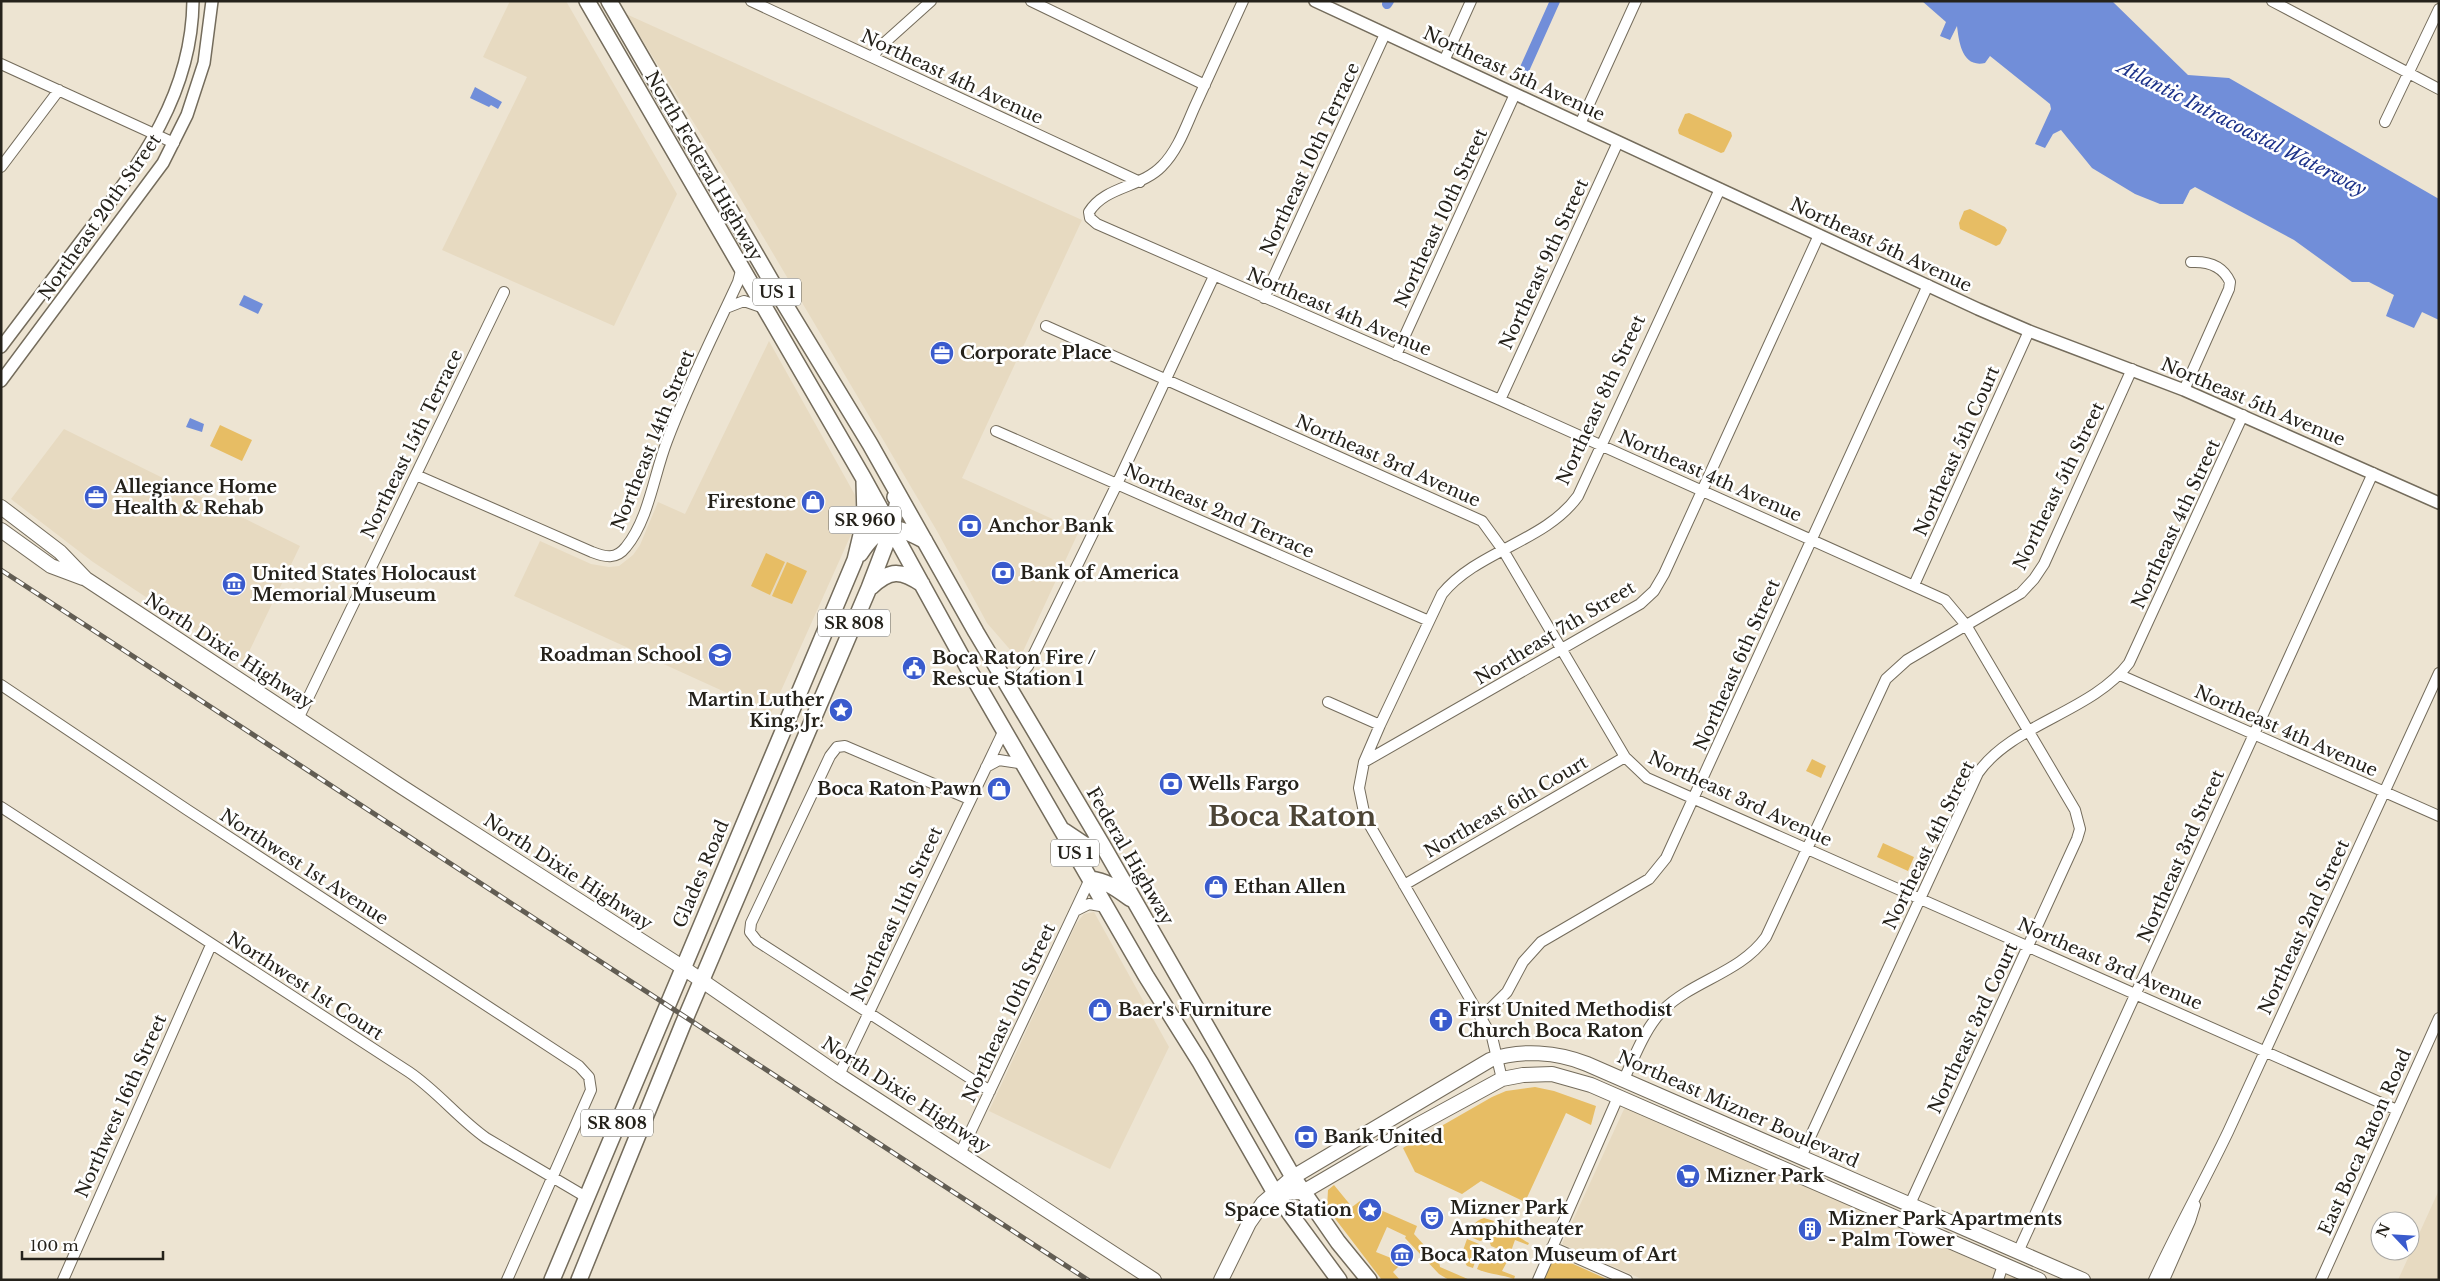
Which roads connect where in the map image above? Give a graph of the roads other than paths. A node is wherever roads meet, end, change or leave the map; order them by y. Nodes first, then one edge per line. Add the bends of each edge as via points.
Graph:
1 (193, 1) edge
2 (212, 1) edge
3 (587, 1) edge
4 (596, 1) edge
5 (609, 1) edge
6 (751, 1) edge
7 (931, 1) edge
8 (1031, 1) edge
9 (1243, 1) edge
10 (1315, 1) edge
11 (1471, 1) edge
12 (1636, 1) edge
13 (2272, 1) edge
14 (2439, 9) edge
15 (618, 17) junction
16 (1385, 34) junction
17 (872, 58) junction
18 (1444, 61) junction
19 (1, 64) edge
20 (2409, 73) junction
21 (1205, 85) junction
22 (2439, 89) edge
23 (59, 90) junction
24 (1515, 94) junction
25 (2385, 122) dead end
26 (1580, 124) junction
27 (156, 135) junction
28 (1618, 142) junction
29 (174, 143) junction
30 (1, 167) edge
31 (1140, 182) junction
32 (1720, 189) junction
33 (1819, 235) junction
34 (2191, 262) dead end
35 (742, 267) junction
36 (1214, 276) junction
37 (1928, 285) junction
38 (755, 291) junction
39 (504, 292) dead end
40 (781, 298) junction
41 (1264, 298) junction
42 (726, 308) junction
43 (764, 308) junction
44 (1046, 326) dead end
45 (13, 331) junction
46 (2029, 331) junction
47 (31, 342) junction
48 (1, 347) edge
49 (1396, 355) junction
50 (2132, 370) junction
51 (1166, 380) junction
52 (1, 381) edge
53 (2184, 390) junction
54 (1500, 400) junction
55 (2244, 415) junction
56 (996, 431) dead end
57 (870, 444) joint
58 (1601, 447) junction
59 (2373, 473) junction
60 (416, 475) junction
61 (1117, 484) junction
62 (868, 485) junction
63 (1702, 491) junction
64 (899, 496) junction
65 (2439, 503) edge
66 (1, 507) edge
67 (892, 528) junction
68 (1, 530) edge
69 (1812, 539) junction
70 (925, 541) junction
71 (1503, 550) junction
72 (855, 560) junction
73 (86, 579) junction
74 (922, 584) junction
75 (1914, 585) junction
76 (869, 588) junction
77 (1429, 621) junction
78 (1966, 625) junction
79 (1562, 650) junction
80 (2439, 673) edge
81 (2120, 675) junction
82 (1, 685) edge
83 (1009, 688) junction
84 (1328, 702) dead end
85 (298, 719) junction
86 (1380, 725) junction
87 (1004, 730) junction
88 (2029, 732) junction
89 (2254, 735) junction
90 (1624, 757) junction
91 (1364, 762) junction
92 (1024, 764) junction
93 (985, 767) junction
94 (2384, 793) junction
95 (1694, 798) junction
96 (969, 799) junction
97 (1, 807) edge
98 (748, 811) joint
99 (2439, 816) edge
100 (1061, 828) junction
101 (1103, 846) junction
102 (1807, 848) junction
103 (1090, 879) junction
104 (1404, 885) junction
105 (1921, 898) junction
106 (1136, 903) junction
107 (1106, 907) junction
108 (1074, 912) junction
109 (211, 945) junction
110 (2029, 945) junction
111 (682, 967) junction
112 (702, 981) junction
113 (2136, 993) junction
114 (869, 1011) junction
115 (1481, 1018) junction
116 (2439, 1018) edge
117 (2265, 1052) junction
118 (1497, 1058) junction
119 (839, 1075) junction
120 (1502, 1079) junction
121 (1624, 1079) junction
122 (990, 1091) junction
123 (1618, 1097) junction
124 (1405, 1110) junction
125 (2397, 1110) junction
126 (1414, 1127) junction
127 (960, 1154) junction
128 (1801, 1157) junction
129 (1765, 1162) junction
130 (1831, 1170) junction
131 (1293, 1177) junction
132 (552, 1178) junction
133 (1303, 1192) junction
134 (1275, 1193) junction
135 (586, 1197) junction
136 (1863, 1204) junction
137 (1910, 1204) junction
138 (2176, 1242) junction
139 (1552, 1247) junction
140 (2018, 1252) junction
141 (2004, 1265) junction
142 (63, 1280) edge
143 (507, 1280) edge
144 (552, 1280) edge
145 (579, 1280) edge
146 (1154, 1280) edge
147 (1221, 1280) edge
148 (1339, 1280) edge
149 (1368, 1280) edge
150 (1538, 1280) edge
151 (1627, 1280) edge
152 (1998, 1280) edge
153 (2039, 1280) edge
154 (2083, 1280) edge
155 (2154, 1280) edge
156 (2164, 1280) edge
157 (2321, 1280) edge

1 - 27 street, Northeast 20th Street via 191,38 186,58 171,104
2 - 29 street, Northeast 20th Street via 204,63
3 - 35 main road, North Federal Highway / US 1
4 - 15 main road
5 - 15 main road, North Federal Highway / US 1
6 - 17 street, Northeast 4th Avenue
7 - 17 street
8 - 21 street
9 - 21 street
10 - 16 street, Northeast 5th Avenue
11 - 18 street
12 - 26 street
13 - 20 street
14 - 20 street
15 - 40 main road, North Federal Highway / US 1
16 - 18 street, Northeast 5th Avenue
16 - 41 street, Northeast 10th Terrace
17 - 31 street, Northeast 4th Avenue
18 - 24 street, Northeast 5th Avenue
19 - 23 street
20 - 22 street
20 - 25 street
21 - 31 street via 1173,153 1161,168
23 - 27 street
23 - 30 street
24 - 26 street, Northeast 5th Avenue
24 - 49 street, Northeast 10th Street
26 - 28 street, Northeast 5th Avenue
27 - 29 street
27 - 45 street, Northeast 20th Street via 137,167
28 - 32 street, Northeast 5th Avenue
28 - 54 street, Northeast 9th Street
29 - 47 street, Northeast 20th Street via 158,170
31 - 36 street, Northeast 4th Avenue via 1099,200 1089,212 1090,218
32 - 33 street, Northeast 5th Avenue
32 - 58 street, Northeast 8th Street
33 - 37 street, Northeast 5th Avenue
33 - 63 street, Northeast 7th Street
34 - 53 street via 2202,261 2221,269 2230,282
35 - 38 main road, North Federal Highway / US 1
35 - 42 street, Northeast 14th Street
36 - 41 street, Northeast 4th Avenue
36 - 51 street
37 - 46 street, Northeast 5th Avenue
37 - 69 street, Northeast 6th Street
38 - 40 main road
38 - 43 main road, North Federal Highway / US 1
39 - 60 street, Northeast 15th Terrace
40 - 57 main road, North Federal Highway / US 1
41 - 49 street, Northeast 4th Avenue
42 - 43 street via 744,301
42 - 60 street, Northeast 14th Street via 674,422 642,517 618,555 607,557 592,552
43 - 62 main road, North Federal Highway / US 1
44 - 51 street, Northeast 3rd Avenue
45 - 47 street
45 - 48 street, Northeast 20th Street
46 - 50 street, Northeast 5th Avenue
46 - 75 street, Northeast 5th Court
47 - 52 street, Northeast 20th Street
49 - 54 street, Northeast 4th Avenue
50 - 53 street, Northeast 5th Avenue
50 - 78 street, Northeast 5th Street via 2040,572 2021,593
51 - 61 street
51 - 71 street, Northeast 3rd Avenue via 1482,520
53 - 55 street, Northeast 5th Avenue
54 - 58 street, Northeast 4th Avenue
55 - 59 street, Northeast 5th Avenue
55 - 81 street, Northeast 4th Street via 2134,655
56 - 61 street, Northeast 2nd Terrace
57 - 64 main road, Federal Highway / US 1
58 - 63 street, Northeast 4th Avenue
58 - 71 street, Northeast 8th Street via 1582,488 1566,511
59 - 65 street, Northeast 5th Avenue
59 - 89 street, Northeast 3rd Street
60 - 85 street, Northeast 15th Terrace
61 - 77 street, Northeast 2nd Terrace
61 - 83 street via 1028,666
62 - 64 main road via 884,498
62 - 67 main road, North Federal Highway / US 1
62 - 72 main road, Glades Road / SR 960 via 865,518
63 - 69 street, Northeast 4th Avenue
63 - 79 street, Northeast 7th Street via 1654,590 1640,604
64 - 67 main road, SR 808
64 - 70 main road, Federal Highway / US 1
66 - 73 main road, North Dixie Highway via 60,552
67 - 70 main road via 905,530
67 - 72 main road via 875,536
67 - 74 main road, North Federal Highway / US 1
67 - 76 main road, SR 808
68 - 73 main road, North Dixie Highway via 51,566
69 - 75 street, Northeast 4th Avenue
69 - 95 street, Northeast 6th Street
70 - 83 main road, Federal Highway / US 1
71 - 77 street, Northeast 8th Street via 1450,584
71 - 79 street, Northeast 3rd Avenue
72 - 98 main road, Glades Road / SR 960
73 - 85 main road, North Dixie Highway
74 - 76 main road via 910,576 894,573 881,577
74 - 87 main road, US 1
75 - 78 street, Northeast 4th Avenue via 1945,600
76 - 112 main road, SR 808
77 - 86 street, Northeast 8th Street
78 - 88 street, Northeast 4th Avenue
78 - 102 street, Northeast 5th Street via 1907,660 1886,679
79 - 90 street, Northeast 3rd Avenue
79 - 91 street, Northeast 7th Street
80 - 94 street, Northeast 2nd Street
81 - 88 street, Northeast 4th Street via 2103,689
81 - 89 street, Northeast 4th Avenue
82 - 132 street, Northwest 1st Avenue via 578,1066 589,1077 591,1090
83 - 101 main road, Federal Highway / US 1
84 - 86 street
85 - 111 main road, North Dixie Highway
86 - 91 street, Northeast 8th Street
87 - 92 main road, US 1
87 - 93 street, Northeast 11th Street
88 - 105 street, Northeast 4th Street via 1998,752 1978,773
88 - 110 street, Northeast 3rd Court via 2075,810 2080,829
89 - 94 street, Northeast 4th Avenue
89 - 113 street, Northeast 3rd Street
90 - 95 street, Northeast 3rd Avenue via 1647,778
90 - 104 street, Northeast 6th Court
91 - 104 street, Northeast 8th Street via 1359,788 1362,808
92 - 93 street via 999,760
92 - 100 main road, US 1
93 - 96 street, Northeast 11th Street
94 - 99 street, Northeast 4th Avenue
94 - 117 street, Northeast 2nd Street
95 - 102 street, Northeast 3rd Avenue
95 - 115 street, Northeast 6th Street via 1666,858 1649,879 1541,942 1523,962 1507,992
96 - 114 street, Northeast 11th Street
96 - 114 street via 845,746 837,747 751,923 750,932 757,941
97 - 109 street, Northwest 1st Court
98 - 111 main road, Glades Road / SR 808
100 - 101 main road via 1085,845
100 - 103 main road, US 1
101 - 106 main road, Federal Highway / US 1
102 - 105 street, Northeast 3rd Avenue
102 - 121 street, Northeast 5th Street via 1760,945 1746,958 1663,1010 1651,1025
103 - 106 main road via 1112,885
103 - 107 main road, US 1
103 - 108 street, Northeast 10th Street
104 - 115 street, Northeast 8th Street
105 - 110 street, Northeast 3rd Avenue
105 - 128 street, Northeast 4th Street
106 - 131 main road, Federal Highway / US 1
107 - 108 street, Northeast 10th Street via 1089,904
107 - 134 main road, US 1
108 - 122 street, Northeast 10th Street
109 - 132 street, Northwest 1st Court via 409,1072 472,1128
109 - 142 street, Northwest 16th Street
110 - 113 street, Northeast 3rd Avenue
110 - 137 street, Northeast 3rd Court
111 - 112 main road, North Dixie Highway
111 - 135 main road, Glades Road / SR 808
112 - 119 main road, North Dixie Highway
112 - 145 main road, SR 808
113 - 117 street, Northeast 3rd Avenue
113 - 140 street, Northeast 3rd Street
114 - 119 street, Northeast 11th Street
114 - 122 street
115 - 118 street, Northeast 8th Street via 1492,1037
116 - 125 street, East Boca Raton Road
117 - 125 street, Northeast 3rd Avenue
117 - 138 street, Northeast 2nd Street via 2198,1194 2190,1221
118 - 120 street, Northeast 8th Street
118 - 121 main road, Northeast Mizner Boulevard via 1536,1054 1572,1058
118 - 124 main road, Northeast Mizner Boulevard
119 - 127 main road, North Dixie Highway
120 - 123 main road, Northeast Mizner Boulevard via 1552,1074
120 - 126 main road, Northeast Mizner Boulevard
121 - 128 main road, Northeast Mizner Boulevard
122 - 127 street, Northeast 10th Street
123 - 129 main road, Northeast Mizner Boulevard
123 - 139 street
124 - 126 main road
124 - 131 main road, Northeast Mizner Boulevard
125 - 157 street, East Boca Raton Road
126 - 133 main road, Northeast Mizner Boulevard
127 - 146 main road, North Dixie Highway
128 - 130 main road, Northeast Mizner Boulevard
129 - 130 main road via 1784,1160 1808,1169
129 - 136 main road, Northeast Mizner Boulevard
130 - 137 main road, Northeast Mizner Boulevard
131 - 133 main road, Federal Highway / US 1
131 - 134 main road, Northeast Mizner Boulevard
132 - 135 street, Northwest 1st Court
132 - 143 street
133 - 134 main road, Northeast Mizner Boulevard
133 - 149 main road, Federal Highway / US 1
134 - 147 main road via 1263,1203 1249,1223
134 - 148 main road, US 1
135 - 144 main road, Glades Road / SR 808
136 - 137 main road via 1870,1201
136 - 141 main road, Northeast Mizner Boulevard
137 - 140 main road, Northeast Mizner Boulevard
138 - 155 street, Northeast 2nd Street
138 - 156 street, Northeast 2nd Street
139 - 150 street
139 - 151 street
140 - 154 main road, Northeast Mizner Boulevard
141 - 152 street
141 - 153 main road, Northeast Mizner Boulevard

